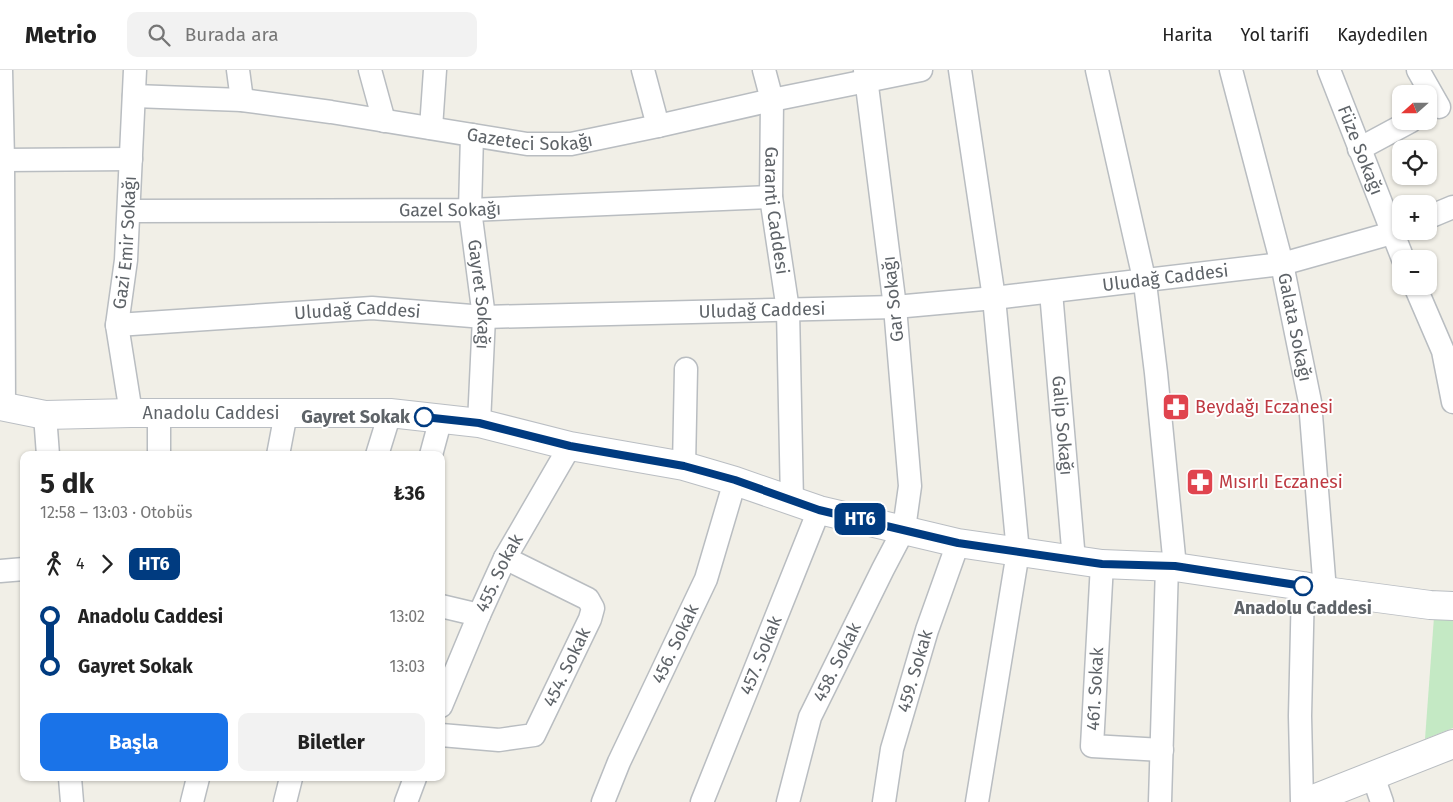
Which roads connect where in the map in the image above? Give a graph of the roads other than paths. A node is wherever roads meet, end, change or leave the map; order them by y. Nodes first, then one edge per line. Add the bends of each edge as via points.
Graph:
1 (1, 70) edge
2 (135, 70) edge
3 (238, 70) edge
4 (370, 70) edge
5 (435, 70) edge
6 (643, 70) edge
7 (764, 70) edge
8 (921, 70) edge
9 (960, 70) edge
10 (1097, 70) edge
11 (1231, 70) edge
12 (1328, 70) edge
13 (1418, 70) edge
14 (866, 76) edge
15 (134, 96) junction
16 (242, 100) junction
17 (772, 100) junction
18 (1440, 106) edge
19 (384, 120) junction
20 (658, 126) junction
21 (432, 128) junction
22 (1394, 130) edge
23 (472, 135) junction
24 (1359, 149) junction
25 (131, 159) junction
26 (3, 160) junction
27 (771, 197) junction
28 (1453, 207) edge
29 (470, 210) junction
30 (129, 211) junction
31 (1437, 214) edge
32 (1392, 220) edge
33 (1392, 232) edge
34 (1282, 264) junction
35 (1144, 281) junction
36 (1051, 292) junction
37 (1419, 295) edge
38 (994, 298) junction
39 (895, 307) junction
40 (788, 310) junction
41 (484, 317) junction
42 (117, 325) junction
43 (686, 369) dead end
44 (1453, 402) edge
45 (2, 407) edge
46 (131, 413) junction
47 (286, 413) junction
48 (390, 413) junction
49 (159, 414) junction
50 (45, 415) junction
51 (441, 418) junction
52 (479, 423) junction
53 (570, 446) junction
54 (48, 451) edge
55 (159, 451) edge
56 (279, 451) edge
57 (378, 451) edge
58 (432, 451) edge
59 (684, 466) junction
60 (735, 480) junction
61 (792, 502) junction
62 (819, 510) junction
63 (904, 530) junction
64 (958, 543) junction
65 (1018, 552) junction
66 (505, 558) junction
67 (1074, 560) junction
68 (1102, 564) junction
69 (1171, 566) junction
70 (20, 569) edge
71 (0, 571) edge
72 (1314, 588) junction
73 (1453, 606) edge
74 (445, 607) edge
75 (479, 615) junction
76 (445, 696) edge
77 (445, 735) edge
78 (1453, 744) edge
79 (1162, 750) junction
80 (1373, 776) junction
81 (70, 781) edge
82 (197, 781) edge
83 (290, 781) edge
84 (414, 781) edge
85 (72, 802) edge
86 (192, 802) edge
87 (285, 802) edge
88 (406, 802) edge
89 (603, 802) edge
90 (702, 802) edge
91 (788, 802) edge
92 (884, 802) edge
93 (977, 802) edge
94 (1160, 802) edge
95 (1302, 802) edge
96 (1306, 802) edge
97 (1382, 802) edge

1 - 26 street
2 - 15 street, Gazi Emir Sokağı
3 - 16 street
4 - 19 street
5 - 21 street
6 - 20 street
7 - 17 street, Garanti Caddesi
8 - 14 street, Gazeteci Sokağı
9 - 38 street
10 - 35 street
11 - 34 street, Galata Sokağı
12 - 24 street, Füze Sokağı
13 - 18 street
14 - 17 street, Gazeteci Sokağı
14 - 39 street, Gar Sokağı
15 - 16 street, Gazeteci Sokağı
15 - 25 street, Gazi Emir Sokağı
16 - 19 street, Gazeteci Sokağı
17 - 20 street, Gazeteci Sokağı
17 - 27 street, Garanti Caddesi
19 - 21 street, Gazeteci Sokağı
20 - 23 street, Gazeteci Sokağı via 571,144 527,144
21 - 23 street, Gazeteci Sokağı
22 - 24 street
23 - 29 street, Gayret Sokağı
24 - 32 street, Füze Sokağı
25 - 26 street
25 - 30 street, Gazi Emir Sokağı
26 - 45 street
27 - 29 street, Gazel Sokağı
27 - 40 street, Garanti Caddesi
28 - 31 street
29 - 30 street, Gazel Sokağı
29 - 41 street, Gayret Sokağı
30 - 42 street, Gazi Emir Sokağı
33 - 34 street, Uludağ Caddesi
34 - 35 street, Uludağ Caddesi
34 - 72 street, Galata Sokağı via 1310,402
35 - 36 street, Uludağ Caddesi
35 - 69 street via 1156,373
36 - 38 street, Uludağ Caddesi
36 - 67 street, Galip Sokağı
37 - 44 street via 1443,351
38 - 39 street, Uludağ Caddesi
38 - 65 street
39 - 40 street, Uludağ Caddesi
39 - 63 street, Gar Sokağı via 910,486
40 - 41 street, Uludağ Caddesi
40 - 61 street, Garanti Caddesi
41 - 42 street, Uludağ Caddesi via 372,308
41 - 52 street, Gayret Sokağı
42 - 46 street, Gazi Emir Sokağı
43 - 59 street
45 - 50 main road, Anadolu Caddesi
46 - 49 main road, Anadolu Caddesi
46 - 50 main road, Anadolu Caddesi
47 - 48 main road, Anadolu Caddesi
47 - 49 main road, Anadolu Caddesi
47 - 56 street
48 - 51 main road, Anadolu Caddesi
48 - 57 street
49 - 55 street
50 - 54 street
51 - 52 main road, Anadolu Caddesi
51 - 58 street
52 - 53 main road, Anadolu Caddesi
53 - 59 main road, Anadolu Caddesi
53 - 66 street, 455. Sokak
59 - 60 main road, Anadolu Caddesi
60 - 61 main road, Anadolu Caddesi
60 - 89 street, 456. Sokak via 706,579
61 - 62 main road, Anadolu Caddesi
62 - 63 main road, Anadolu Caddesi
62 - 90 street, 457. Sokak
63 - 64 main road, Anadolu Caddesi
63 - 91 street, 458. Sokak via 810,717
64 - 65 main road, Anadolu Caddesi
64 - 92 street, 459. Sokak via 927,630 892,749
65 - 67 main road, Anadolu Caddesi
65 - 93 street
66 - 75 street, 455. Sokak
66 - 77 street, 454. Sokak via 588,598 593,608 590,619 534,735 499,740
67 - 68 main road, Anadolu Caddesi
68 - 69 main road, Anadolu Caddesi
68 - 79 street, 461. Sokak via 1092,746
69 - 72 main road, Anadolu Caddesi
69 - 79 street
70 - 71 street
72 - 73 main road, Anadolu Caddesi
72 - 95 street, Galata Sokağı via 1300,716
74 - 75 street
75 - 76 street, 455. Sokak
78 - 80 main road
79 - 94 street
80 - 96 main road
80 - 97 street
81 - 85 street
82 - 86 street
83 - 87 street
84 - 88 street

